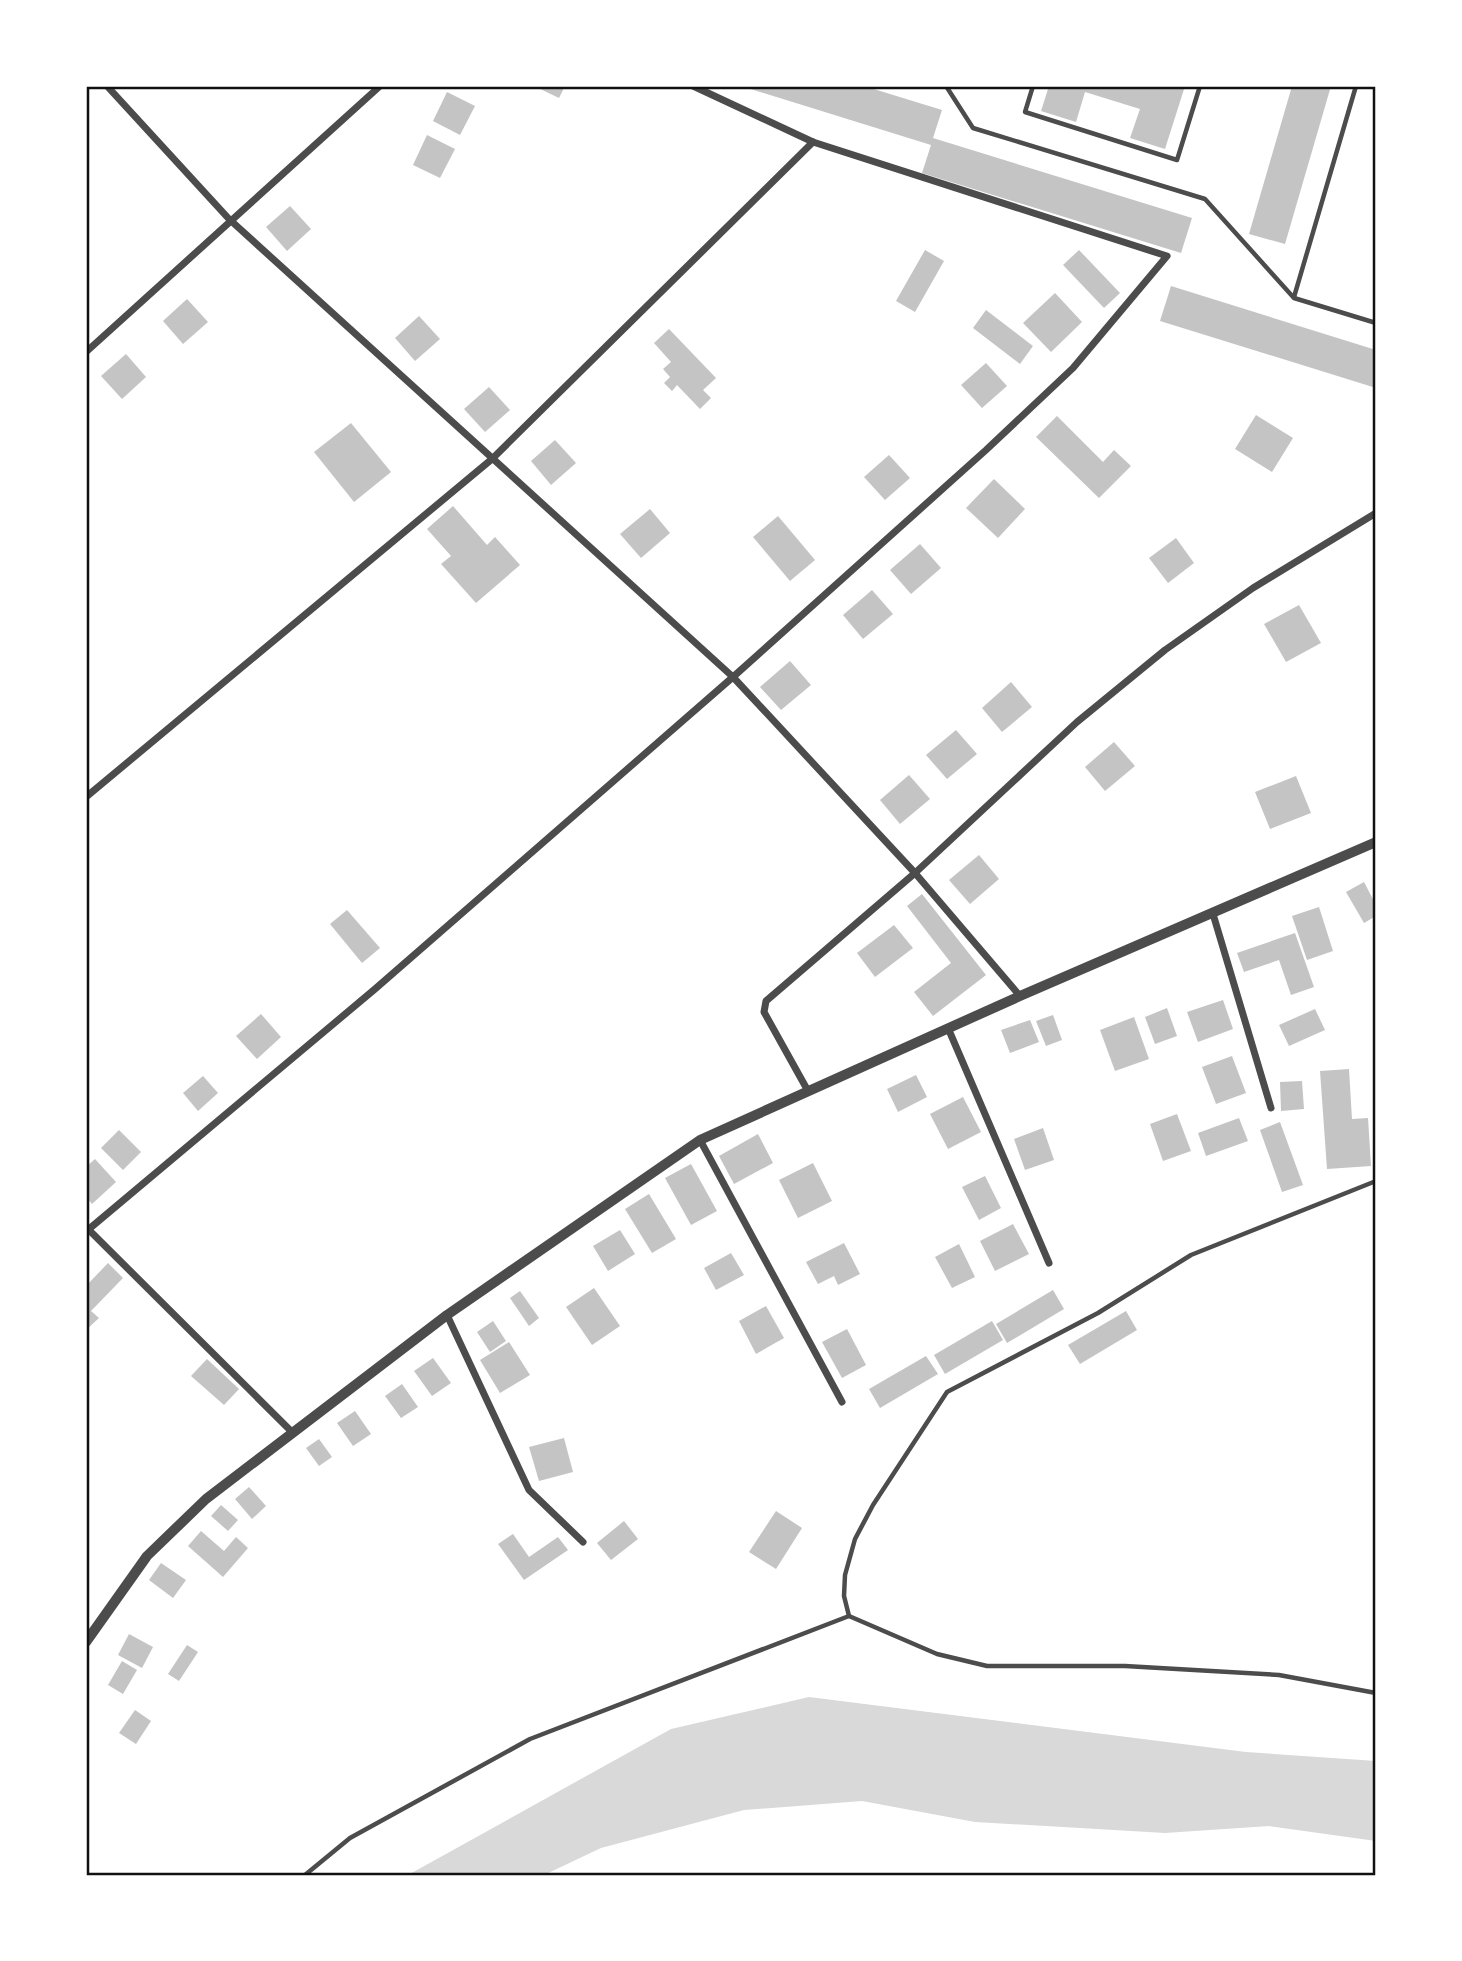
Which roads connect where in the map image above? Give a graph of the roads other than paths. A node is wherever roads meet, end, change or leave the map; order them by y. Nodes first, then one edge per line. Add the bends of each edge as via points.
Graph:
1 (107, 86) edge
2 (380, 86) edge
3 (693, 86) edge
4 (946, 86) edge
5 (1033, 86) edge
6 (1200, 86) edge
7 (1356, 86) edge
8 (813, 142) junction
9 (229, 219) junction
10 (1294, 298) junction
11 (1376, 323) edge
12 (86, 352) edge
13 (492, 459) junction
14 (1376, 513) edge
15 (733, 677) junction
16 (86, 797) edge
17 (1376, 842) edge
18 (915, 873) junction
19 (1213, 914) junction
20 (1020, 996) junction
21 (948, 1028) junction
22 (808, 1091) junction
23 (1270, 1108) dead end
24 (700, 1140) junction
25 (1376, 1181) edge
26 (88, 1228) edge
27 (1049, 1263) dead end
28 (447, 1315) junction
29 (842, 1402) dead end
30 (293, 1433) junction
31 (583, 1542) dead end
32 (849, 1616) junction
33 (86, 1642) edge
34 (1376, 1693) edge
35 (305, 1875) edge

1 - 9 street
2 - 9 street
3 - 8 street
4 - 10 lane via 973,128 1205,200
5 - 6 lane via 1025,113 1177,160
7 - 10 lane
8 - 13 street
8 - 15 street via 1167,256 1073,368
9 - 12 street
9 - 13 street
10 - 11 lane
13 - 15 street
13 - 16 street
14 - 18 street via 1254,588 1165,650 1077,722
15 - 18 street
15 - 26 street via 375,989
17 - 19 street
18 - 20 street
18 - 22 street via 764,1004 764,1012
19 - 20 street
19 - 23 street
20 - 21 street
21 - 22 street
21 - 27 street
22 - 24 street
24 - 28 street
24 - 29 street
25 - 32 lane via 1191,1255 1098,1313 947,1392 855,1539 845,1575
26 - 30 street
28 - 30 street
28 - 31 street via 529,1490
30 - 33 street via 206,1499 147,1556
32 - 34 lane via 937,1654 987,1666 1125,1666 1279,1675
32 - 35 lane via 530,1739 350,1838

